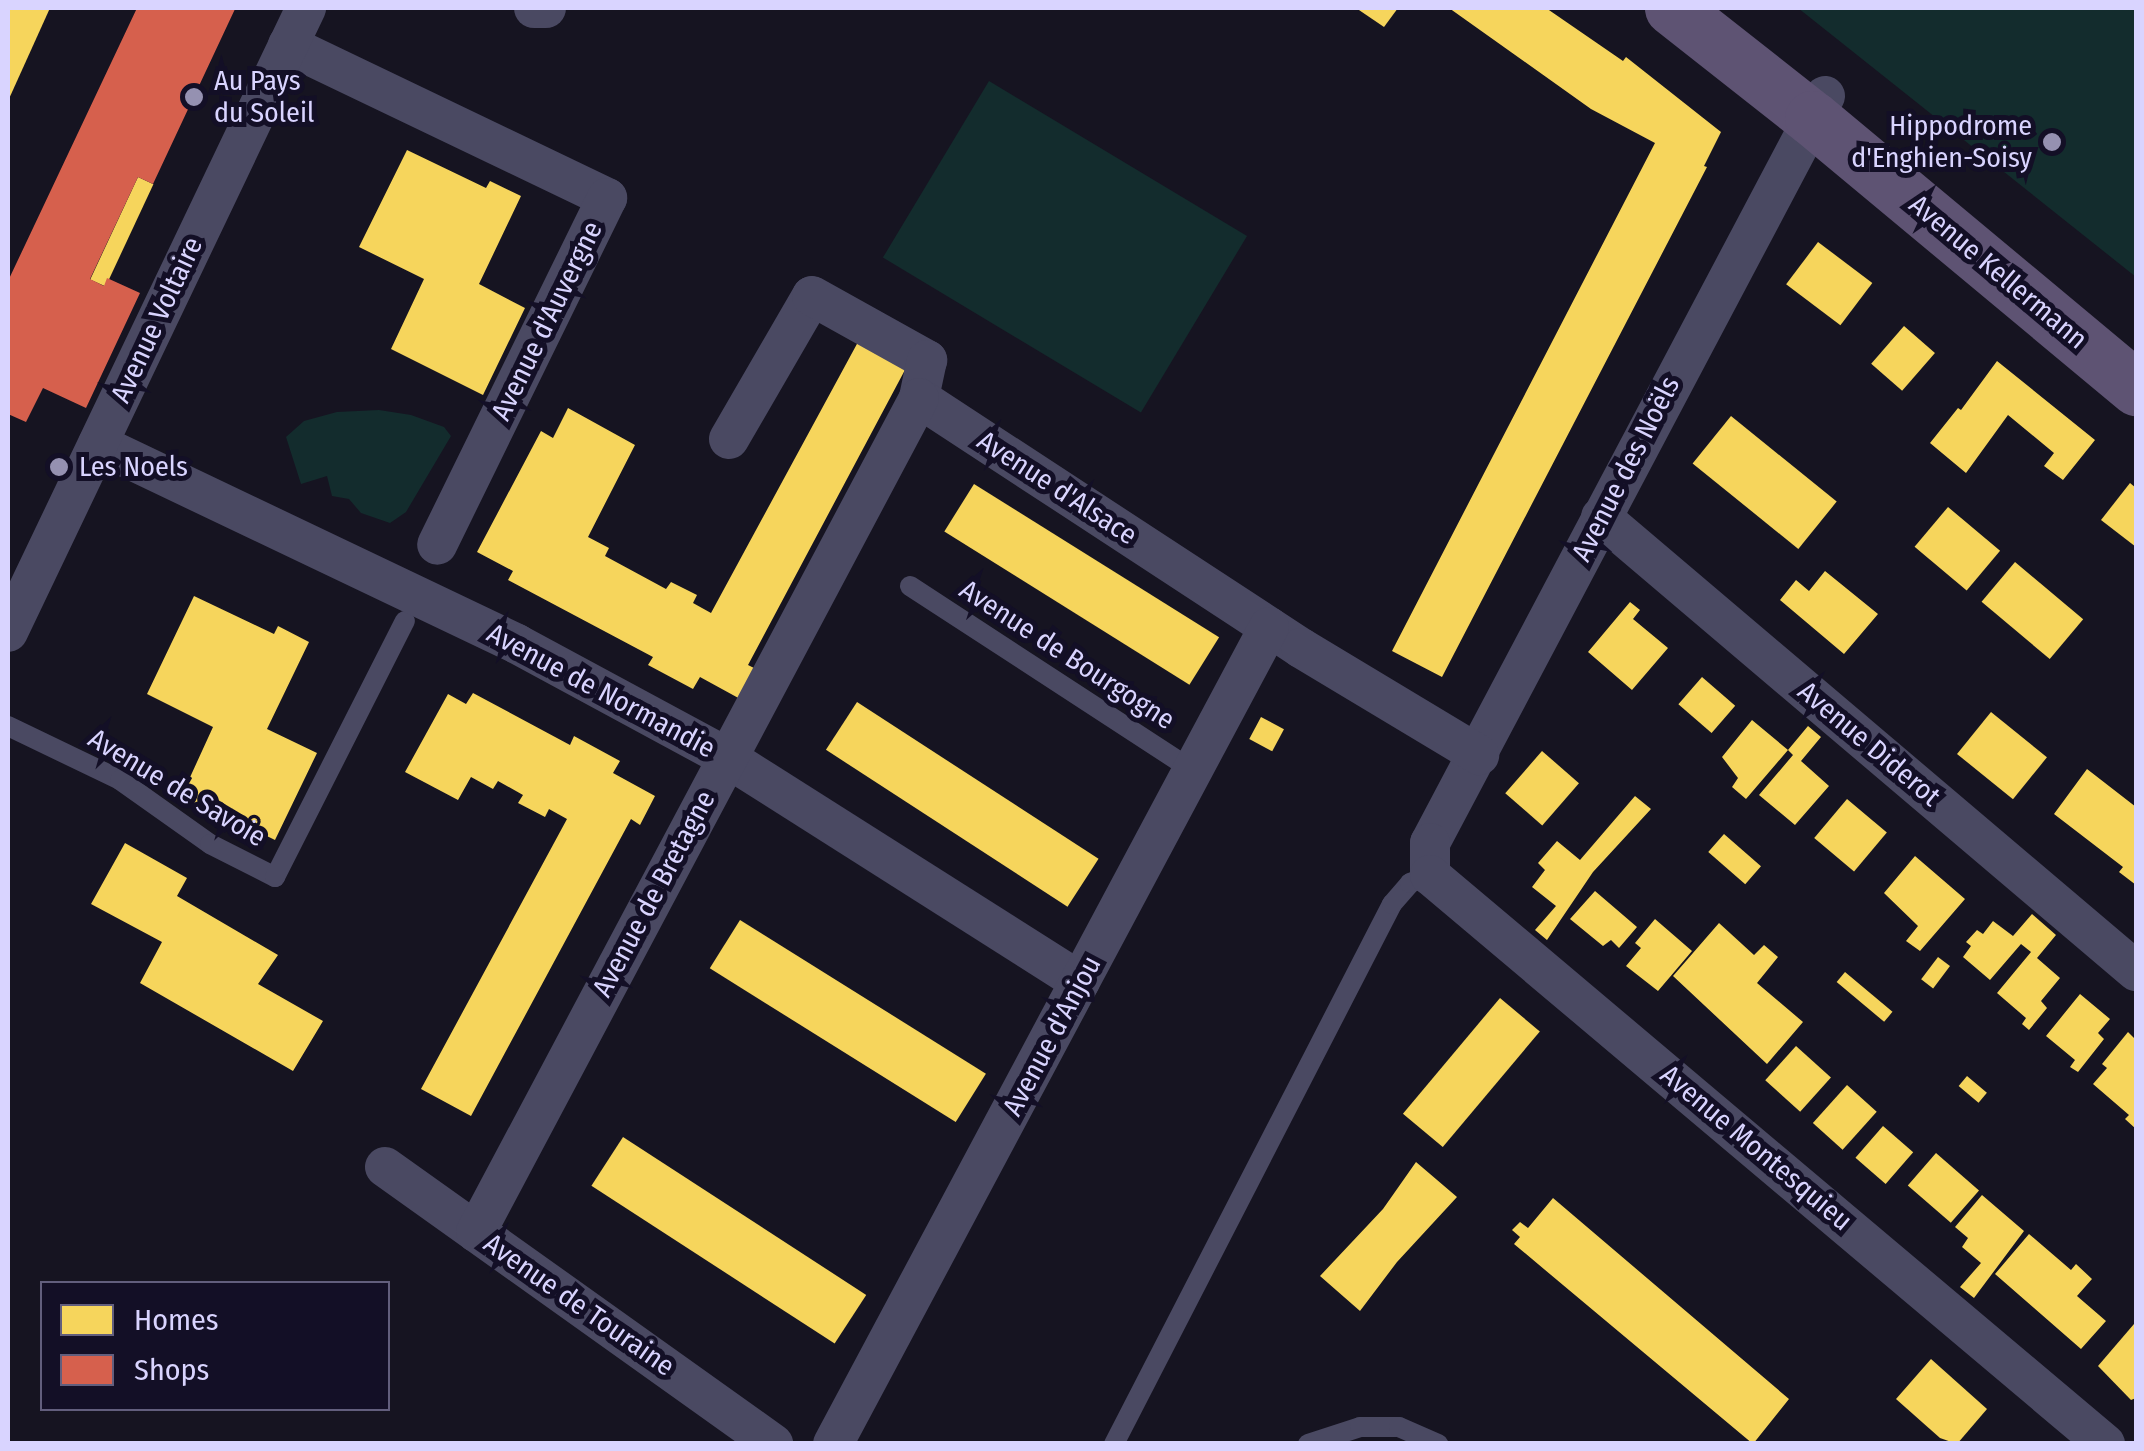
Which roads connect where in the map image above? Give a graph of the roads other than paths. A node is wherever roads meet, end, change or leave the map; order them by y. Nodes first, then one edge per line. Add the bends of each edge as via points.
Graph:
1 (306, 8) edge
2 (534, 8) edge
3 (546, 8) edge
4 (1672, 8) edge
5 (1714, 8) edge
6 (288, 45) junction
7 (1819, 107) junction
8 (2136, 356) edge
9 (2136, 388) edge
10 (919, 398) junction
11 (729, 439) dead end
12 (98, 444) junction
13 (1600, 517) junction
14 (437, 545) dead end
15 (910, 586) dead end
16 (405, 621) dead end
17 (1269, 627) junction
18 (8, 632) edge
19 (8, 726) edge
20 (1479, 756) junction
21 (726, 757) junction
22 (1194, 771) junction
23 (1430, 859) junction
24 (2136, 972) edge
25 (1080, 982) junction
26 (385, 1167) dead end
27 (476, 1232) junction
28 (773, 1444) edge
29 (833, 1444) edge
30 (1114, 1444) edge
31 (1308, 1444) edge
32 (1438, 1444) edge
33 (2104, 1444) edge

1 - 6 street, Avenue Voltaire
2 - 3 street
4 - 7 main road, Avenue Kellermann
5 - 7 main road, Avenue Kellermann
6 - 12 street, Avenue Voltaire
6 - 14 street, Avenue d'Auvergne via 607,198
7 - 8 main road, Avenue Kellermann
7 - 9 main road, Avenue Kellermann
7 - 13 street, Avenue des Noëls
10 - 11 street via 927,360 812,296
10 - 17 street, Avenue d'Alsace
10 - 21 street, Avenue de Bretagne
12 - 18 street, Avenue Voltaire
12 - 21 street, Avenue de Normandie via 517,644
13 - 20 street, Avenue des Noëls
13 - 24 street, Avenue Diderot
15 - 22 lane, Avenue de Bourgogne
16 - 19 lane, Avenue de Savoie via 275,877 210,844 120,780
17 - 20 street, Avenue d'Alsace
17 - 22 street, Avenue d'Anjou
20 - 23 street, Avenue des Noëls
21 - 25 street, Avenue de Normandie
21 - 27 street, Avenue de Bretagne
22 - 25 street, Avenue d'Anjou
23 - 30 lane via 1392,904
23 - 33 street, Avenue Montesquieu
25 - 29 street, Avenue d'Anjou
26 - 27 street, Avenue de Touraine
27 - 28 street, Avenue de Touraine
31 - 32 lane via 1360,1427 1399,1427

